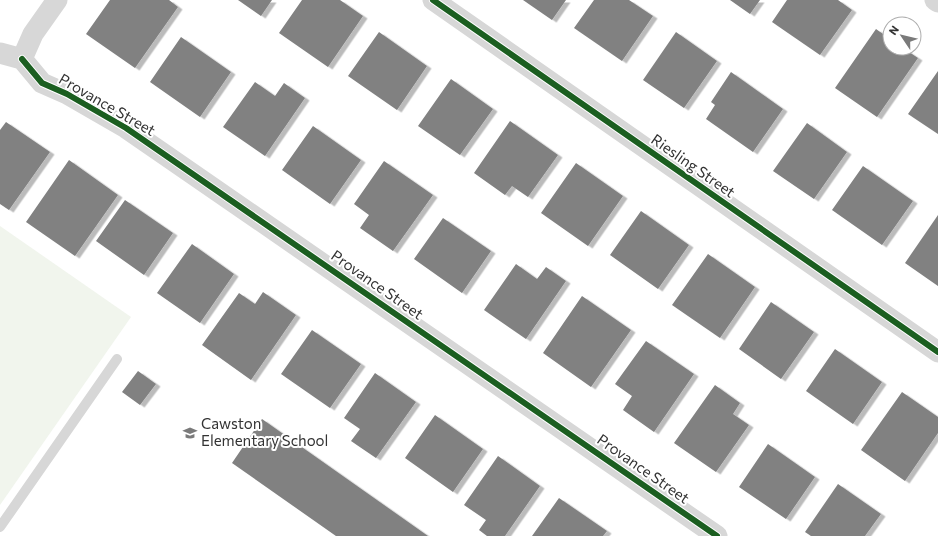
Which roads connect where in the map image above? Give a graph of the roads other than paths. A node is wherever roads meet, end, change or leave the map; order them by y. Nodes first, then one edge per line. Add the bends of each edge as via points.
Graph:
1 (57, 0) edge
2 (433, 0) edge
3 (935, 0) edge
4 (938, 2) edge
5 (0, 53) edge
6 (22, 59) junction
7 (938, 352) edge
8 (117, 359) dead end
9 (0, 527) edge
10 (717, 536) edge

1 - 6 street via 33,34
2 - 7 street, Riesling Street
3 - 4 street
5 - 6 street
6 - 10 street, Provance Street via 42,83 67,94 126,128
8 - 9 lane

